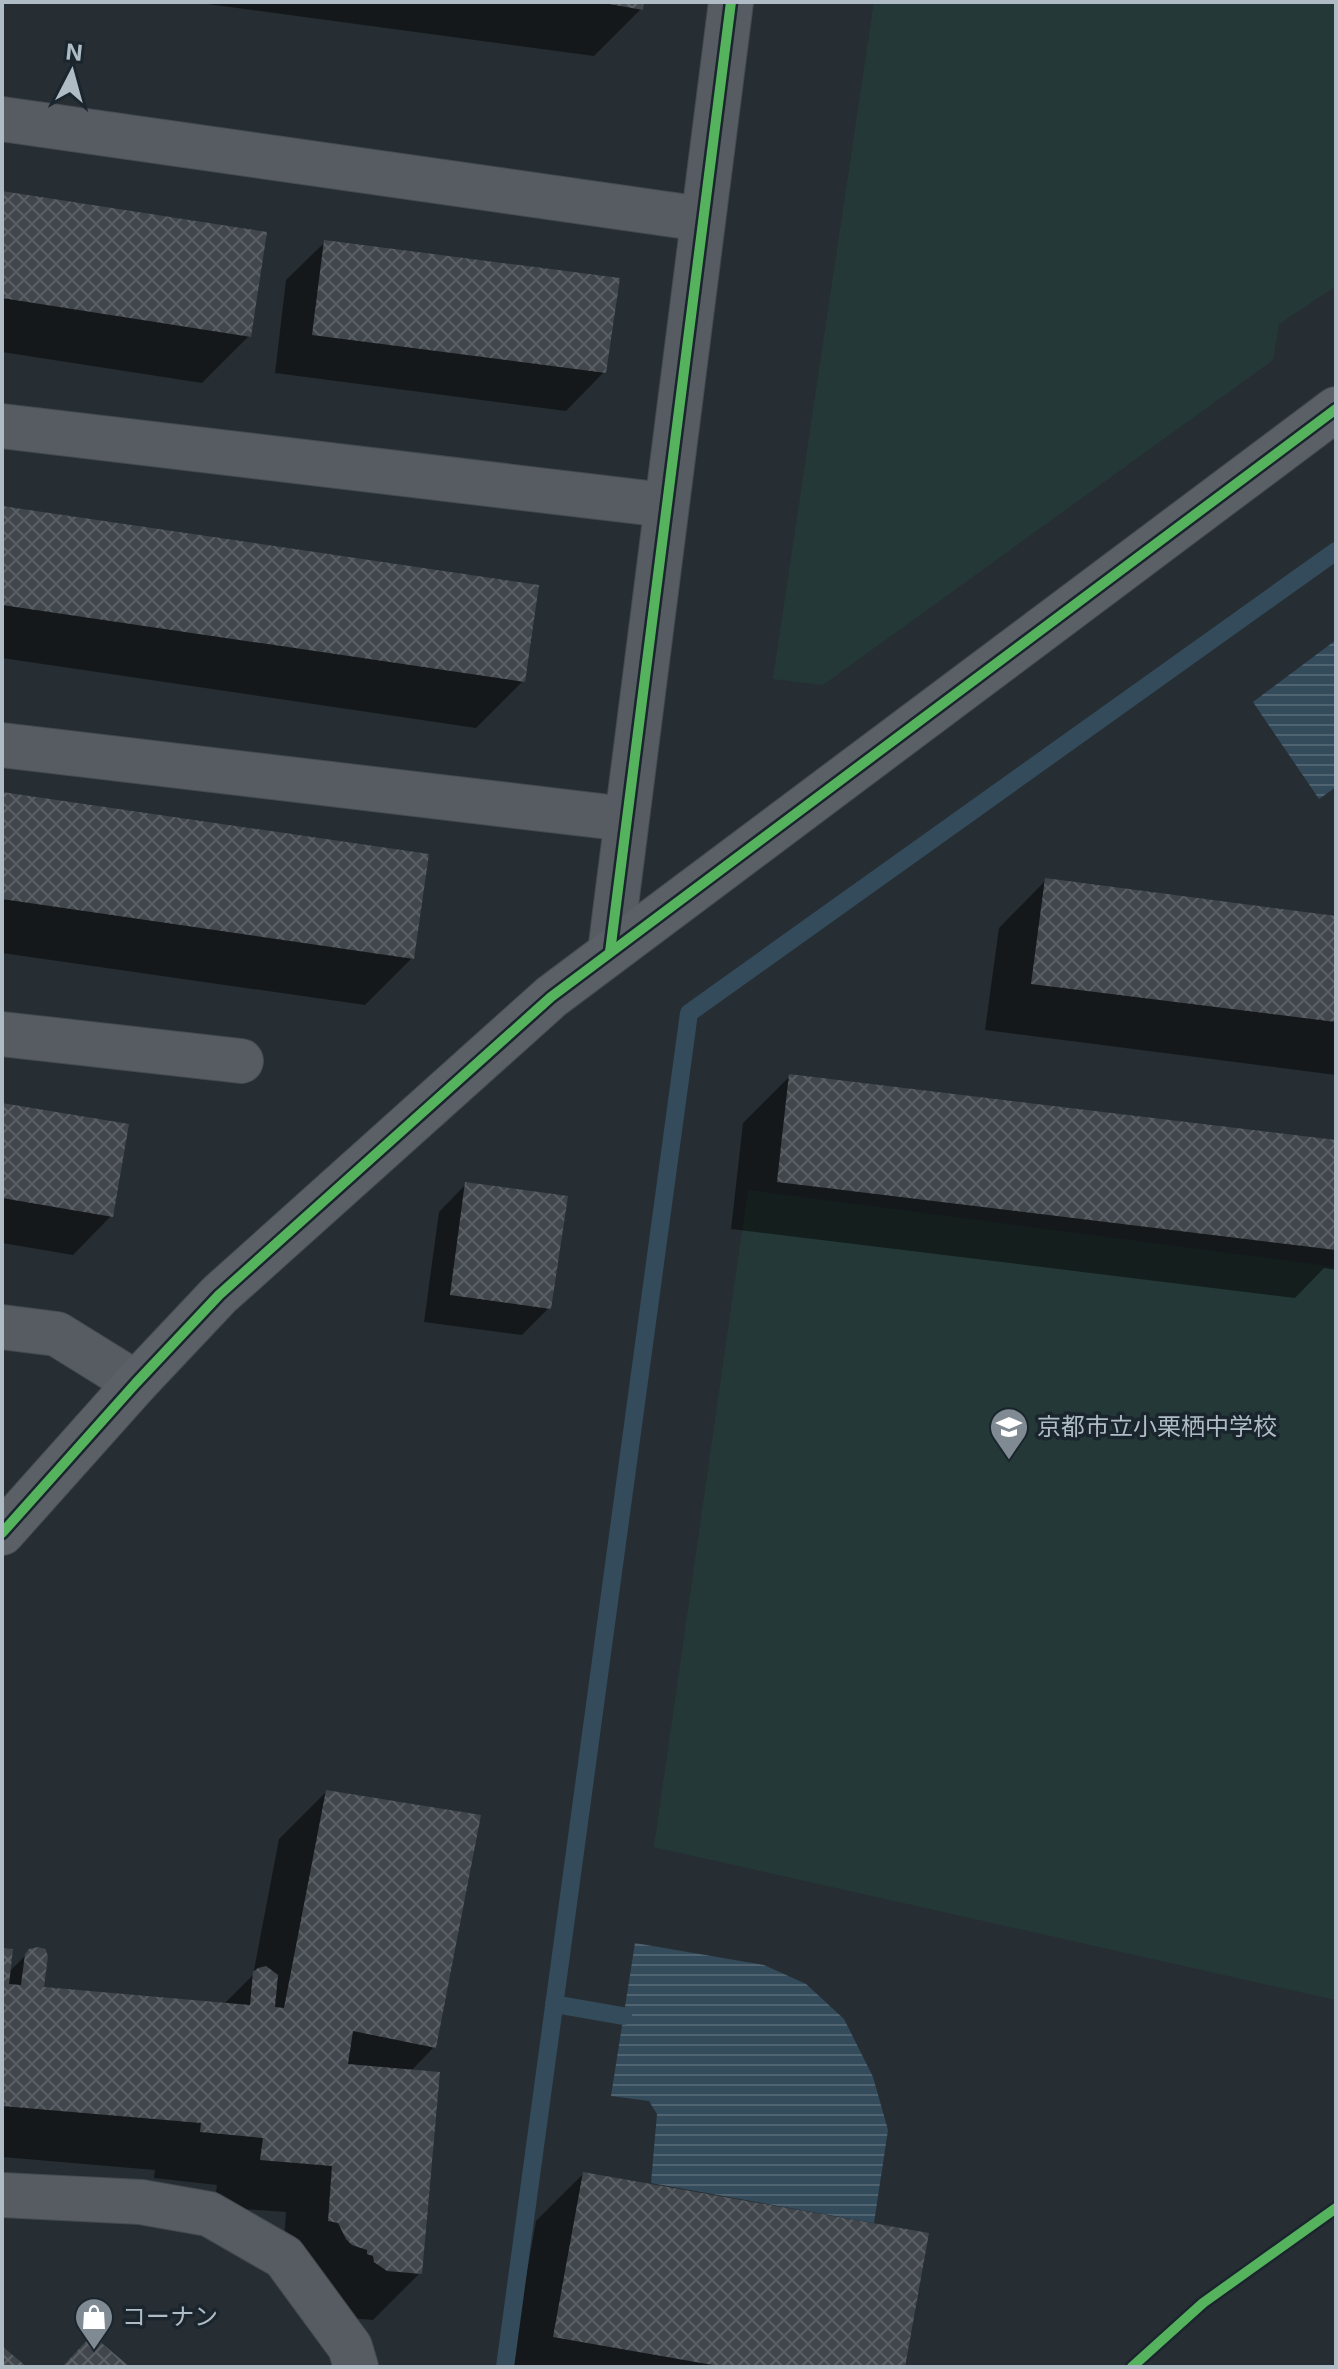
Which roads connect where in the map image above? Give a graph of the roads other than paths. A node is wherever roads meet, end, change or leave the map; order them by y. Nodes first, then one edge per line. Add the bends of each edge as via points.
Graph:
1 (731, 2) edge
2 (2, 119) edge
3 (702, 219) junction
4 (1336, 409) edge
5 (2, 426) edge
6 (665, 505) junction
7 (2, 745) edge
8 (626, 819) junction
9 (610, 952) junction
10 (2, 1034) edge
11 (241, 1061) dead end
12 (2, 1327) edge
13 (136, 1383) junction
14 (2, 1533) edge
15 (2, 2195) edge
16 (356, 2367) edge

1 - 3 street
2 - 3 street
3 - 6 street
4 - 9 street
5 - 6 street
6 - 8 street
7 - 8 street
8 - 9 street
9 - 13 street via 551,997 219,1295
10 - 11 street
12 - 13 street via 57,1334
13 - 14 street
15 - 16 street via 141,2202 209,2214 284,2257 350,2347

